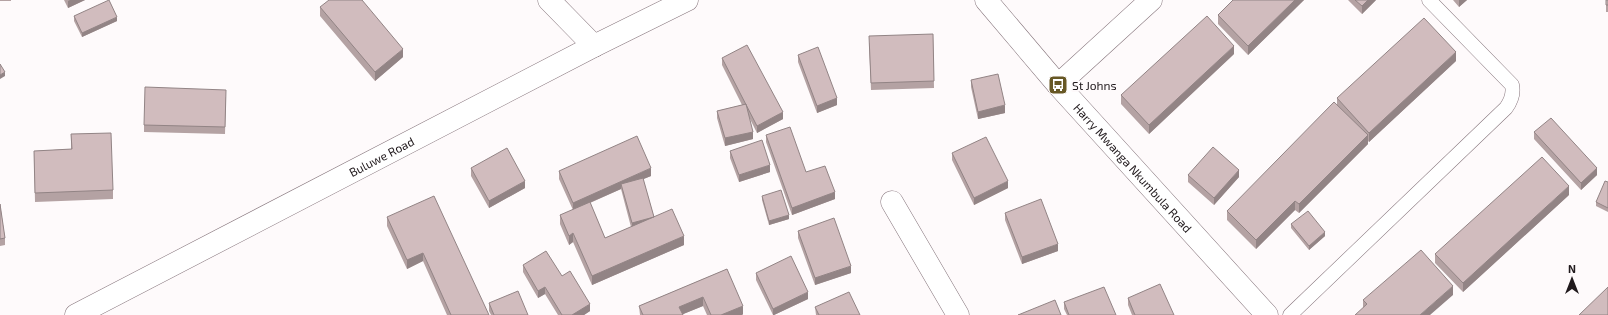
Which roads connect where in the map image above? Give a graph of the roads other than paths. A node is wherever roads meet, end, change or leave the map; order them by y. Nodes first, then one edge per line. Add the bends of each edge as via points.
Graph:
1 (549, 0) edge
2 (687, 0) edge
3 (986, 0) edge
4 (1150, 0) edge
5 (1429, 0) edge
6 (594, 46) junction
7 (1058, 85) junction
8 (892, 202) dead end
9 (76, 315) edge
10 (958, 315) edge
11 (1267, 315) edge
12 (1290, 315) edge

1 - 6 street
2 - 6 street, Buluwe Road
3 - 7 street, Harry Mwanga Nkumbula Road
4 - 7 street
5 - 12 lane via 1512,85 1511,101
6 - 9 street, Buluwe Road
7 - 11 street, Harry Mwanga Nkumbula Road
8 - 10 street

